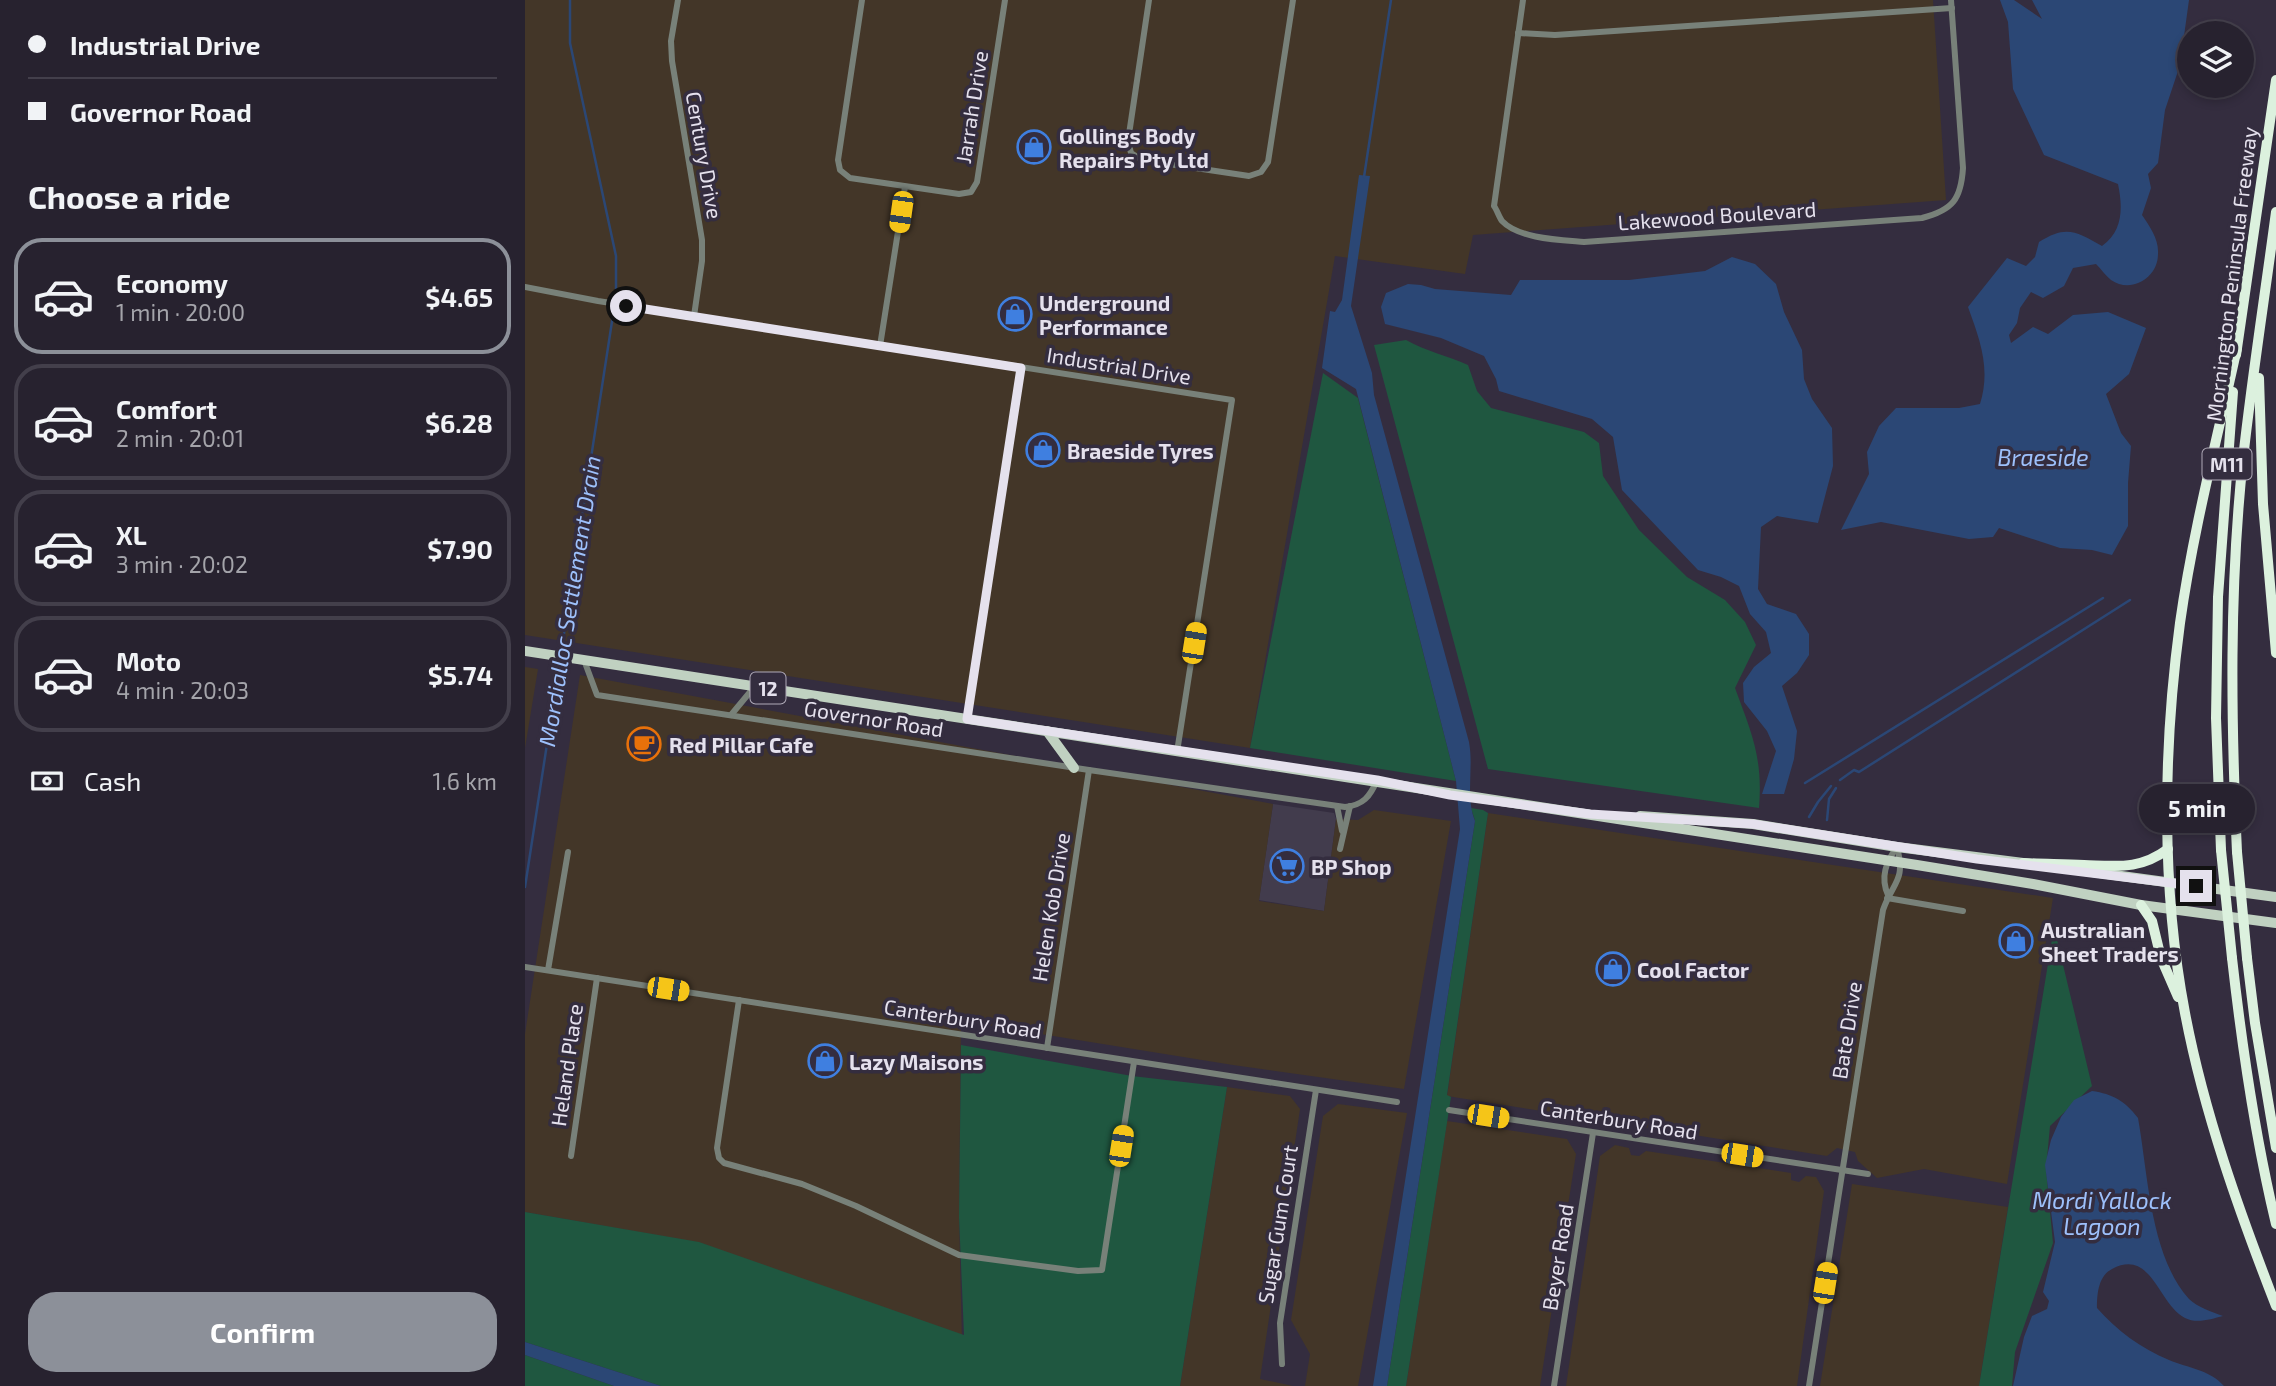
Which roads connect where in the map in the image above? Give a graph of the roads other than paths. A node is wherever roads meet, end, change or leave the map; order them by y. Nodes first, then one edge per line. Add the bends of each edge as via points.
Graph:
1 (678, 0) edge
2 (862, 0) edge
3 (1005, 0) edge
4 (1149, 0) edge
5 (1293, 0) edge
6 (1523, 0) edge
7 (1951, 4) edge
8 (1518, 33) junction
9 (2276, 80) edge
10 (905, 187) junction
11 (2276, 212) edge
12 (525, 287) edge
13 (694, 316) junction
14 (880, 346) junction
15 (2237, 348) junction
16 (2257, 351) junction
17 (1021, 368) junction
18 (525, 651) edge
19 (2276, 653) edge
20 (584, 660) junction
21 (755, 686) junction
22 (731, 715) junction
23 (967, 719) junction
24 (1047, 732) junction
25 (1177, 752) junction
26 (1074, 768) junction
27 (1089, 771) junction
28 (1377, 780) junction
29 (1338, 806) junction
30 (1350, 806) junction
31 (1590, 814) junction
32 (1342, 833) junction
33 (1897, 847) junction
34 (1340, 849) dead end
35 (2168, 849) junction
36 (568, 852) dead end
37 (1887, 860) junction
38 (1901, 863) junction
39 (2023, 863) junction
40 (2170, 882) junction
41 (1888, 897) junction
42 (2276, 897) edge
43 (2141, 905) junction
44 (2172, 910) junction
45 (1963, 911) dead end
46 (2276, 923) edge
47 (525, 967) edge
48 (548, 970) junction
49 (597, 978) junction
50 (739, 1000) junction
51 (2185, 1012) junction
52 (1047, 1048) junction
53 (1134, 1062) junction
54 (1316, 1090) junction
55 (1397, 1102) dead end
56 (1449, 1110) dead end
57 (1593, 1133) junction
58 (2276, 1148) edge
59 (571, 1156) dead end
60 (1842, 1170) junction
61 (1868, 1174) dead end
62 (2276, 1224) edge
63 (2276, 1306) edge
64 (1282, 1364) dead end
65 (1554, 1386) edge
66 (1809, 1386) edge

1 - 13 street, Century Drive via 671,53 703,250
2 - 10 street, Jarrah Drive via 840,170 850,178
3 - 10 street, Jarrah Drive via 977,182 971,192 959,194
4 - 5 street via 1128,141 1131,153 1142,160 1249,176 1261,172 1268,162
6 - 8 street, Lakewood Boulevard
7 - 8 street via 1555,35
7 - 8 street, Lakewood Boulevard via 1962,188 1954,203 1940,213 1922,218 1584,242 1517,230 1502,221 1495,205
9 - 15 highway, Mornington Peninsula Freeway / M11
10 - 14 street
11 - 16 highway, Mornington Peninsula Freeway / M11
12 - 13 street, Industrial Drive
13 - 14 street, Industrial Drive
14 - 17 street, Industrial Drive
15 - 35 highway via 2180,622 2169,738
15 - 62 highway, Mornington Peninsula Freeway / M11, bridge via 2218,597 2221,850 2238,1017
16 - 19 highway via 2263,504
16 - 58 highway, Mornington Peninsula Freeway / M11, bridge via 2243,460 2232,700 2237,852 2247,958
17 - 23 street
17 - 25 street, Industrial Drive via 1232,400
18 - 20 main road, Governor Road / 12
20 - 21 main road, Governor Road / 12
20 - 22 street, Governor Road via 597,695
21 - 22 street
21 - 23 main road, Governor Road / 12
22 - 26 street, Governor Road
23 - 24 main road, Governor Road / 12
24 - 25 main road, Governor Road / 12
24 - 26 main road
25 - 28 main road, Governor Road / 12
26 - 27 street, Governor Road
27 - 29 street, Governor Road
27 - 52 street, Helen Kob Drive
28 - 30 street via 1366,801
28 - 31 main road, Governor Road / 12
29 - 30 street, Governor Road
29 - 32 street
30 - 32 street
31 - 33 main road, Governor Road / 12 via 1753,824
31 - 37 main road, Governor Road / 12
32 - 34 street
33 - 37 street
33 - 38 street
33 - 39 main road, Governor Road / 12
35 - 39 highway via 2145,862 2125,866
35 - 40 highway
36 - 48 street
37 - 38 main road, Governor Road / 12
37 - 41 street, Bate Drive via 1883,884
38 - 41 street, Bate Drive via 1897,885
38 - 43 main road, Governor Road / 12
39 - 40 main road, Governor Road / 12
40 - 42 main road, Governor Road / 12
40 - 44 highway
41 - 45 street
41 - 60 street, Bate Drive
43 - 44 main road, Governor Road / 12
43 - 51 highway via 2152,921 2161,958
44 - 46 main road, Governor Road / 12
44 - 51 highway
47 - 48 street, Canterbury Road
48 - 49 street, Canterbury Road
49 - 50 street, Canterbury Road
49 - 59 street, Heland Place
50 - 52 street, Canterbury Road
50 - 53 street via 717,1148 723,1163 802,1184 959,1255 1102,1270
51 - 63 highway via 2219,1146
52 - 53 street, Canterbury Road
53 - 54 street, Canterbury Road
54 - 55 street, Canterbury Road
54 - 64 street, Sugar Gum Court via 1280,1323
56 - 57 street, Canterbury Road
57 - 60 street, Canterbury Road
57 - 65 street, Beyer Road
60 - 61 street, Canterbury Road
60 - 66 street

